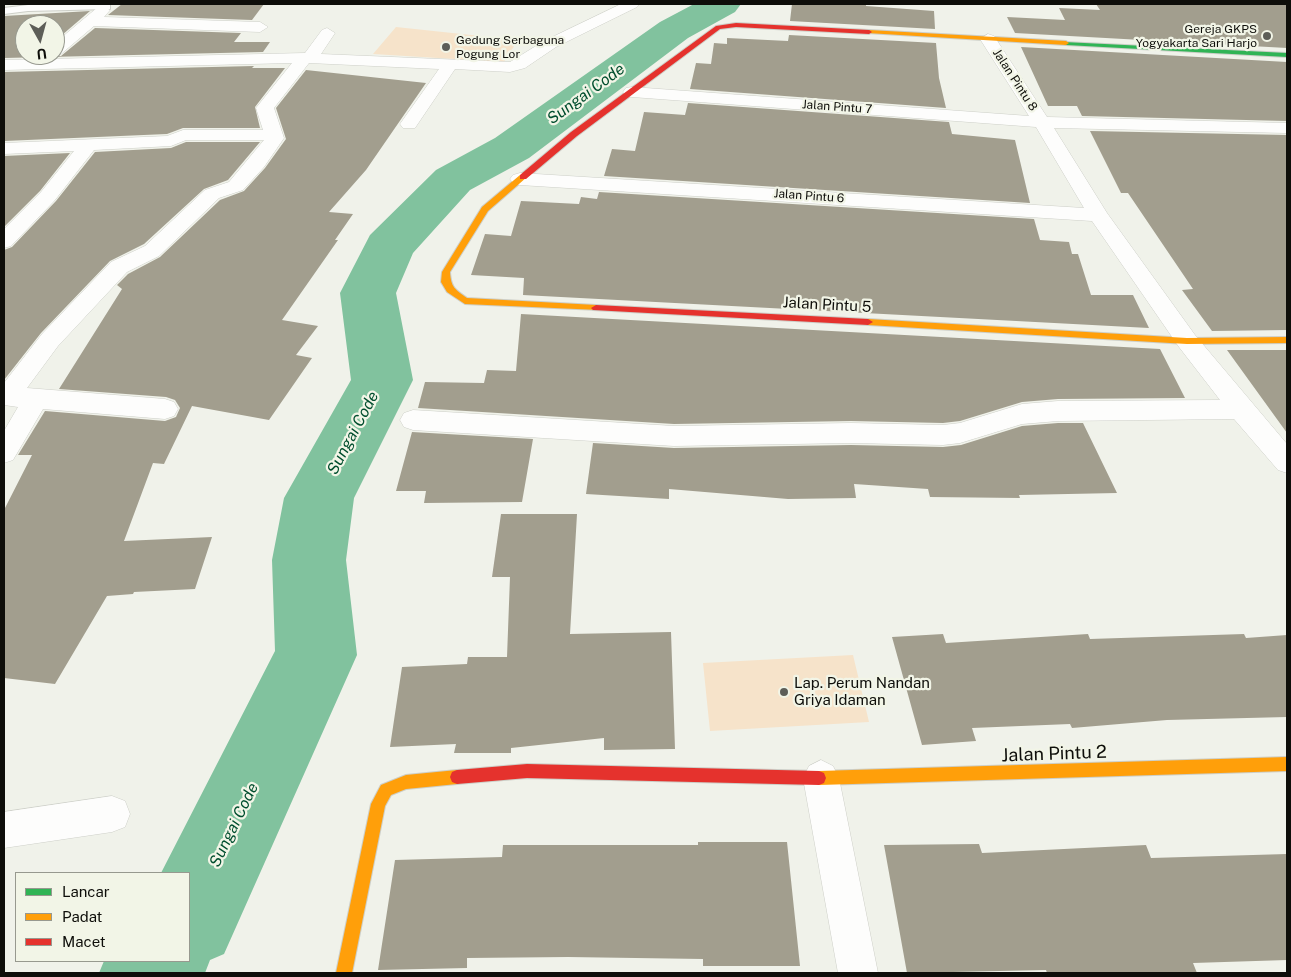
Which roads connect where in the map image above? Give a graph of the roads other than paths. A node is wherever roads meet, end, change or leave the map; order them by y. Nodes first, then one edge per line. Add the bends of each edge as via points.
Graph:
1 (632, 4) edge
2 (108, 6) edge
3 (4, 11) edge
4 (90, 21) junction
5 (260, 27) dead end
6 (327, 33) dead end
7 (988, 38) junction
8 (65, 42) edge
9 (1287, 55) edge
10 (308, 58) junction
11 (65, 60) edge
12 (451, 64) junction
13 (632, 92) junction
14 (1042, 122) junction
15 (409, 124) dead end
16 (1287, 128) edge
17 (275, 135) junction
18 (89, 145) junction
19 (4, 148) edge
20 (520, 179) junction
21 (1098, 214) junction
22 (4, 242) edge
23 (1287, 340) edge
24 (1187, 341) junction
25 (6, 396) edge
26 (37, 397) junction
27 (165, 409) dead end
28 (1241, 409) junction
29 (413, 420) dead end
30 (4, 453) edge
31 (1286, 459) edge
32 (1287, 764) edge
33 (821, 778) junction
34 (112, 814) dead end
35 (4, 830) edge
36 (344, 973) edge
37 (858, 973) edge

1 - 12 street via 550,44 519,65
2 - 3 lane
2 - 4 street
4 - 5 street
4 - 8 street
6 - 10 street
7 - 9 street
7 - 13 street via 726,25 700,39
7 - 14 street, Jalan Pintu 8
10 - 11 street via 136,63
10 - 12 street
10 - 17 street via 265,108
12 - 15 street
13 - 14 street, Jalan Pintu 7
13 - 20 street
14 - 16 street, Jalan Pintu 7
14 - 21 street, Jalan Pintu 8
17 - 18 street via 183,135 171,141
17 - 25 street via 257,164 236,186 212,194 152,251 119,267 50,340
18 - 19 street
18 - 22 street via 48,196
20 - 21 street, Jalan Pintu 6
20 - 24 street, Jalan Pintu 5 via 485,209 446,272 445,280 454,296 464,301
21 - 24 street, Jalan Pintu 8
23 - 24 street, Jalan Pintu 5
24 - 28 street, Jalan Pintu 8
25 - 26 street
26 - 27 street
26 - 30 street
28 - 29 street via 1058,410 1022,414 943,435 674,436
28 - 31 street, Jalan Pintu 8
32 - 33 street, Jalan Pintu 2
33 - 36 street, Jalan Pintu 2 via 527,771 406,782 386,790 378,804
33 - 37 street
34 - 35 street

